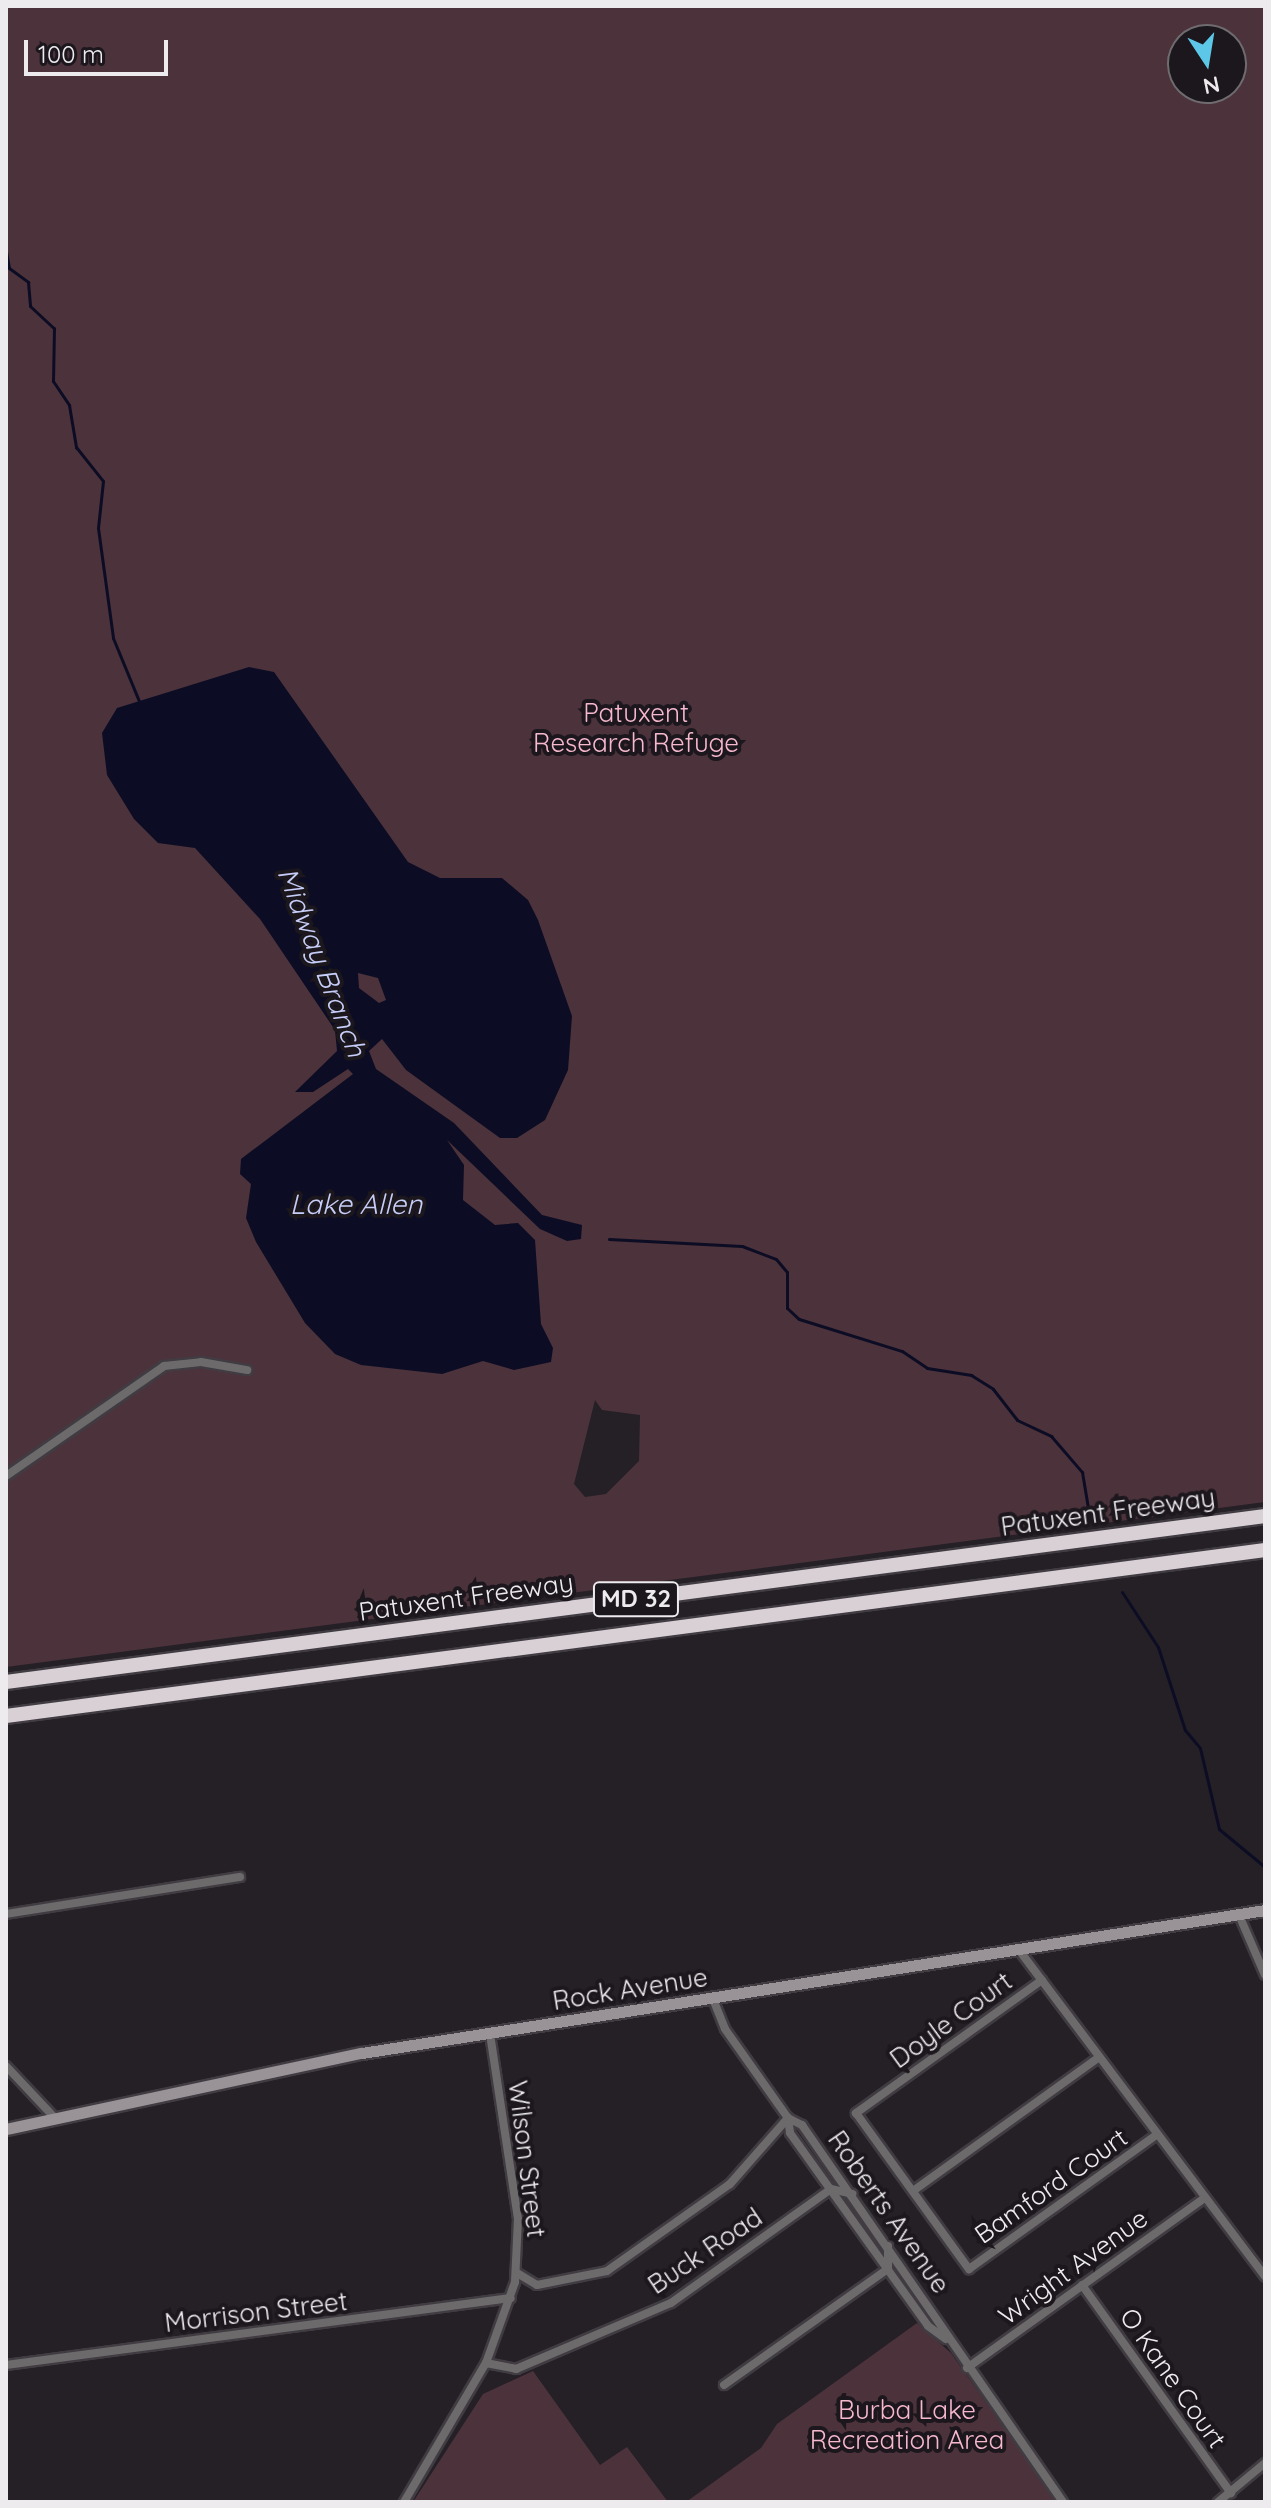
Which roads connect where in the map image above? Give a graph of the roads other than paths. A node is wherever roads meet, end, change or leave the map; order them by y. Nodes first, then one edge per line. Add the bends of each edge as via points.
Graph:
1 (247, 1370) dead end
2 (6, 1476) edge
3 (1265, 1516) edge
4 (1265, 1550) edge
5 (6, 1682) edge
6 (6, 1716) edge
7 (240, 1877) dead end
8 (1265, 1910) edge
9 (6, 1914) edge
10 (1239, 1915) junction
11 (1022, 1954) junction
12 (1265, 1975) edge
13 (1042, 1980) junction
14 (713, 1999) junction
15 (490, 2033) junction
16 (1097, 2059) junction
17 (6, 2066) edge
18 (53, 2116) junction
19 (788, 2118) junction
20 (6, 2129) edge
21 (1155, 2136) junction
22 (831, 2189) junction
23 (913, 2191) junction
24 (852, 2194) junction
25 (1203, 2199) junction
26 (888, 2245) junction
27 (888, 2269) junction
28 (517, 2273) junction
29 (1265, 2277) edge
30 (1082, 2285) junction
31 (511, 2298) junction
32 (947, 2339) junction
33 (486, 2363) junction
34 (6, 2365) edge
35 (967, 2368) junction
36 (724, 2385) dead end
37 (1265, 2463) edge
38 (1231, 2493) junction
39 (404, 2502) edge
40 (1063, 2502) edge
41 (1218, 2502) edge

1 - 2 street via 201,1362 164,1366
3 - 5 highway, Patuxent Freeway / MD 32
4 - 6 highway, MD 32
7 - 9 street
8 - 10 street, Rock Avenue
10 - 11 street, Rock Avenue
10 - 12 street
11 - 13 street
11 - 14 street, Rock Avenue
13 - 16 street, Doyle Court
13 - 23 street, Doyle Court via 856,2113
14 - 15 street, Rock Avenue
14 - 19 street, Roberts Avenue via 725,2029
15 - 18 street, Rock Avenue
15 - 28 street, Wilson Street via 518,2219
16 - 21 street, Doyle Court
16 - 23 street
17 - 18 street
18 - 20 street, Rock Avenue
19 - 22 street, Roberts Avenue via 790,2133
19 - 24 street, Roberts Avenue via 802,2125
19 - 28 street via 730,2184 607,2271 537,2285
21 - 23 street, Bamford Court via 969,2269
21 - 25 street, Doyle Court
22 - 24 street
22 - 27 street, Roberts Avenue
22 - 33 street, Buck Road via 671,2303 516,2369
24 - 26 street, Roberts Avenue
25 - 29 street, Doyle Court
25 - 30 street, Wright Avenue
26 - 27 street
26 - 32 street, Roberts Avenue via 939,2318
27 - 32 street, Roberts Avenue via 928,2326
27 - 36 street
28 - 31 street, Wilson Street
30 - 35 street, Wright Avenue
30 - 38 street, O Kane Court
31 - 33 street, Wilson Street
31 - 34 street, Morrison Street
32 - 35 street, Roberts Avenue
33 - 39 street, Wilson Street
35 - 40 street, Roberts Avenue
37 - 38 street
38 - 41 street

